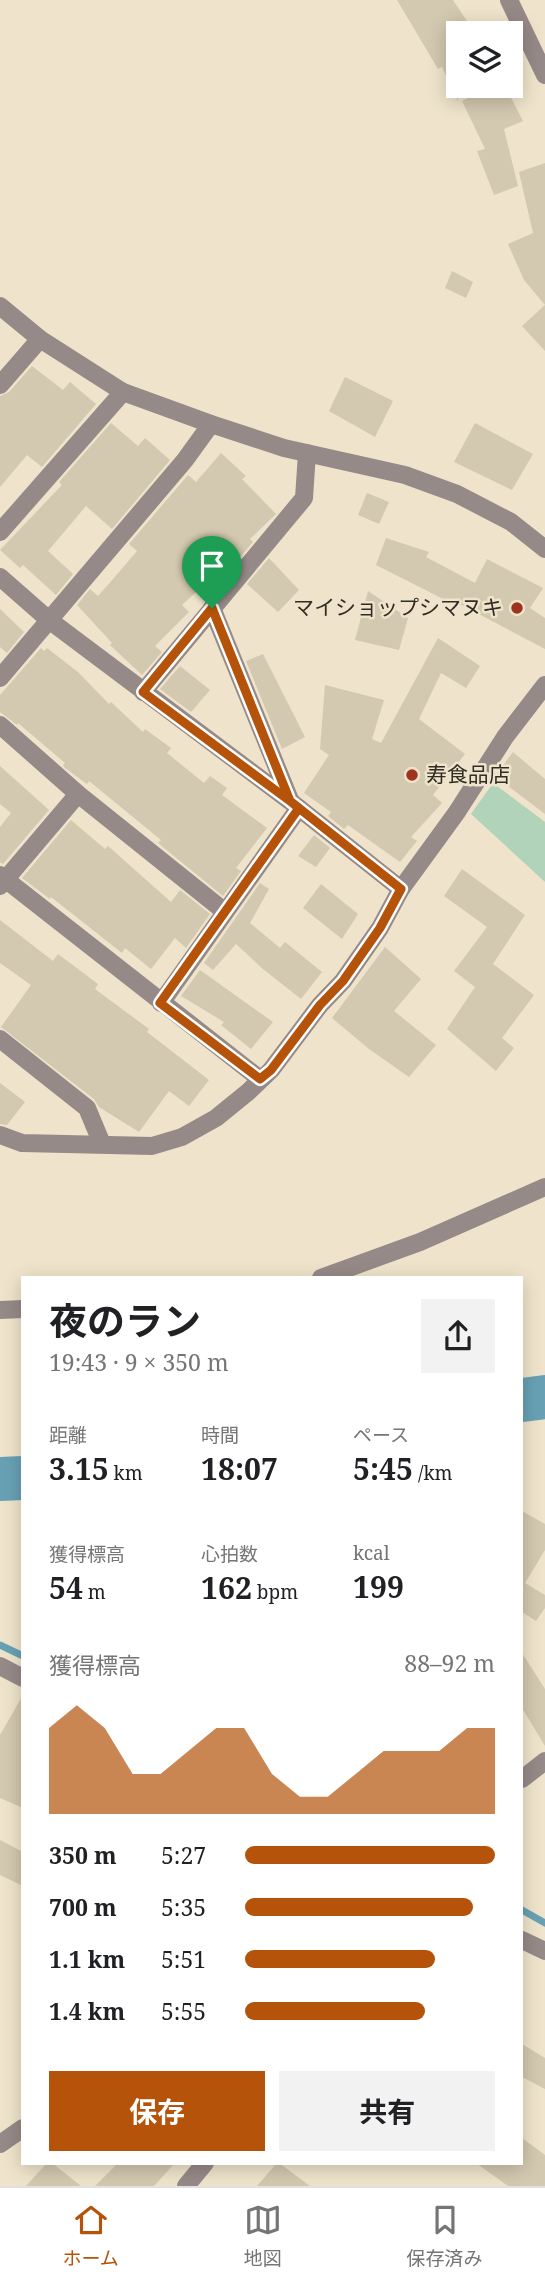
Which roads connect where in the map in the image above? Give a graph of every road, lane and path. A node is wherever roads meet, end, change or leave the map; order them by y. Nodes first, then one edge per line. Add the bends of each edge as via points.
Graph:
1 (509, 0) edge
2 (545, 75) edge
3 (0, 306) edge
4 (40, 339) junction
5 (0, 385) edge
6 (123, 391) junction
7 (211, 424) junction
8 (307, 453) junction
9 (0, 532) edge
10 (545, 549) edge
11 (0, 577) edge
12 (212, 608) junction
13 (49, 620) junction
14 (0, 678) edge
15 (545, 685) edge
16 (143, 692) junction
17 (0, 725) edge
18 (78, 794) junction
19 (294, 805) junction
20 (2, 880) edge
21 (401, 889) junction
22 (224, 911) junction
23 (160, 1003) junction
24 (0, 1039) edge
25 (260, 1079) junction
26 (0, 1135) edge
27 (102, 1144) junction
28 (545, 1187) edge
29 (326, 1276) edge
30 (21, 1309) edge
31 (0, 1310) edge
32 (0, 1666) edge
33 (21, 1677) edge
34 (545, 1761) edge
35 (523, 1778) edge
36 (523, 1940) edge
37 (545, 1951) edge
38 (21, 2129) edge
39 (0, 2144) edge
40 (203, 2165) edge
41 (186, 2186) edge

1 - 2 street
3 - 4 street
4 - 5 street
4 - 6 street
6 - 7 street
6 - 9 street
7 - 8 street
7 - 13 street
8 - 10 street via 405,475 457,494 510,522
8 - 12 street via 304,498
11 - 13 street
12 - 16 street
12 - 19 street
13 - 14 street
13 - 16 street
15 - 21 street
16 - 19 street
17 - 18 street
18 - 20 street
18 - 22 street
19 - 21 street
19 - 22 street
20 - 23 street
21 - 25 street via 343,981
22 - 23 street
23 - 25 street
24 - 27 street via 88,1108
25 - 27 street via 216,1118 182,1137 152,1146
26 - 27 street via 22,1143
28 - 29 street
30 - 31 street
32 - 33 street
34 - 35 street
36 - 37 street
38 - 39 street
40 - 41 street

